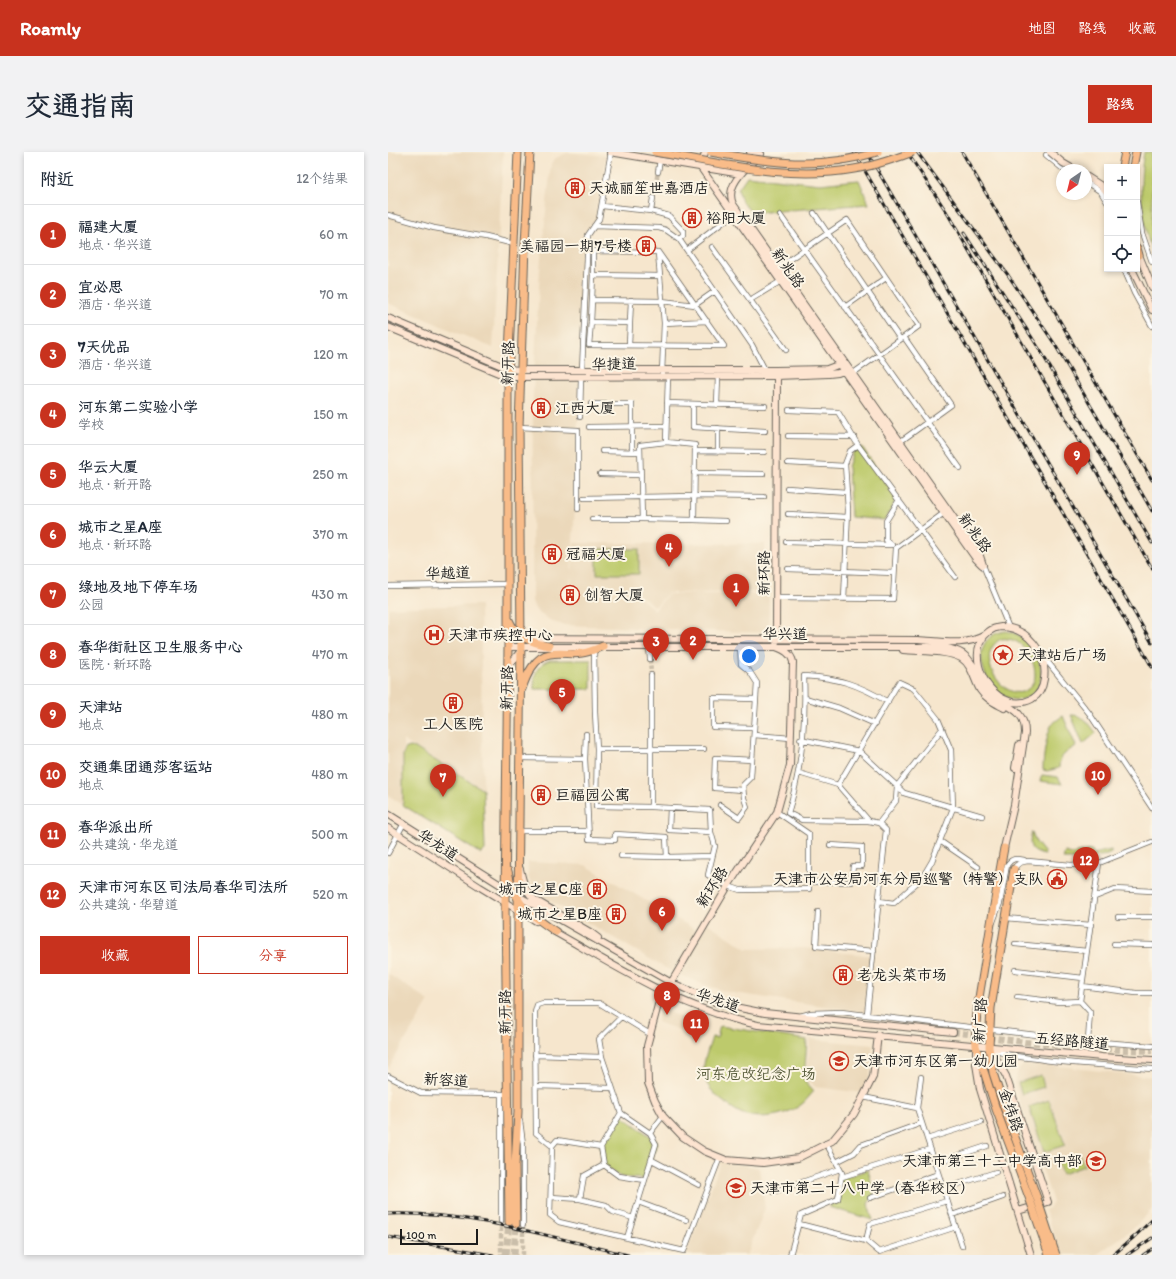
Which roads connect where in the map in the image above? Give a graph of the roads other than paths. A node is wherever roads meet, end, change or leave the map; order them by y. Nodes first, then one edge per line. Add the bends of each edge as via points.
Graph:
1 (515, 152) edge
2 (519, 152) edge
3 (530, 152) edge
4 (534, 152) edge
5 (610, 152) edge
6 (654, 152) edge
7 (705, 152) edge
8 (711, 152) edge
9 (750, 152) edge
10 (878, 152) edge
11 (913, 152) edge
12 (1054, 152) edge
13 (1125, 152) edge
14 (1136, 152) edge
15 (1047, 153) edge
16 (660, 160) junction
17 (530, 164) junction
18 (1058, 164) edge
19 (1065, 164) edge
20 (1123, 164) edge
21 (1134, 164) edge
22 (517, 165) junction
23 (701, 168) junction
24 (658, 172) tunnel mouth
25 (741, 174) junction
26 (1092, 180) edge
27 (1092, 185) edge
28 (1104, 189) edge
29 (653, 198) tunnel mouth
30 (1106, 200) edge
31 (602, 206) junction
32 (651, 211) junction
33 (734, 214) junction
34 (814, 214) dead end
35 (388, 215) edge
36 (780, 215) dead end
37 (1140, 220) edge
38 (594, 226) junction
39 (827, 234) junction
40 (679, 239) junction
41 (514, 244) junction
42 (712, 247) dead end
43 (804, 249) junction
44 (687, 250) junction
45 (658, 252) junction
46 (1140, 256) edge
47 (1152, 262) edge
48 (777, 268) junction
49 (1125, 272) edge
50 (1133, 272) edge
51 (593, 275) junction
52 (660, 276) junction
53 (886, 278) junction
54 (781, 281) junction
55 (1152, 287) edge
56 (716, 290) junction
57 (867, 292) junction
58 (592, 300) junction
59 (631, 300) junction
60 (750, 300) junction
61 (662, 301) junction
62 (695, 305) junction
63 (845, 307) junction
64 (1152, 310) edge
65 (388, 318) edge
66 (707, 321) junction
67 (591, 322) junction
68 (630, 323) junction
69 (664, 323) junction
70 (1152, 326) edge
71 (388, 327) edge
72 (902, 338) junction
73 (629, 345) junction
74 (663, 346) junction
75 (786, 350) dead end
76 (879, 355) junction
77 (842, 363) junction
78 (509, 369) junction
79 (662, 369) junction
80 (582, 370) junction
81 (765, 370) junction
82 (848, 371) junction
83 (777, 373) junction
84 (520, 374) junction
85 (718, 376) junction
86 (508, 377) junction
87 (581, 377) junction
88 (665, 377) junction
89 (667, 403) junction
90 (591, 404) dead end
91 (693, 404) junction
92 (717, 405) junction
93 (765, 406) dead end
94 (789, 410) dead end
95 (580, 417) dead end
96 (927, 422) junction
97 (666, 426) junction
98 (519, 427) junction
99 (589, 427) dead end
100 (632, 427) junction
101 (718, 428) junction
102 (765, 431) dead end
103 (788, 436) dead end
104 (854, 438) junction
105 (666, 442) junction
106 (901, 442) junction
107 (858, 445) junction
108 (602, 451) dead end
109 (695, 451) junction
110 (632, 452) junction
111 (640, 452) junction
112 (718, 452) junction
113 (764, 452) dead end
114 (788, 464) dead end
115 (845, 466) junction
116 (960, 468) dead end
117 (694, 473) junction
118 (600, 474) dead end
119 (640, 474) junction
120 (763, 474) dead end
121 (787, 488) dead end
122 (846, 492) junction
123 (694, 496) junction
124 (764, 497) dead end
125 (584, 498) dead end
126 (641, 498) junction
127 (899, 500) junction
128 (578, 509) dead end
129 (944, 513) junction
130 (788, 514) dead end
131 (847, 517) junction
132 (592, 519) dead end
133 (642, 519) junction
134 (694, 520) junction
135 (726, 521) dead end
136 (920, 530) junction
137 (786, 542) dead end
138 (846, 543) junction
139 (894, 546) junction
140 (983, 565) junction
141 (788, 569) dead end
142 (845, 571) junction
143 (894, 573) junction
144 (955, 577) dead end
145 (508, 584) junction
146 (388, 586) edge
147 (776, 598) junction
148 (844, 599) junction
149 (508, 616) junction
150 (1009, 628) junction
151 (985, 635) junction
152 (508, 638) junction
153 (524, 639) junction
154 (776, 640) junction
155 (549, 643) junction
156 (603, 646) joint
157 (649, 646) junction
158 (740, 646) junction
159 (508, 647) junction
160 (776, 647) junction
161 (884, 647) junction
162 (522, 648) junction
163 (594, 648) junction
164 (1040, 652) junction
165 (650, 659) tunnel mouth
166 (508, 672) junction
167 (650, 675) tunnel mouth
168 (520, 697) junction
169 (805, 698) junction
170 (756, 699) junction
171 (888, 702) junction
172 (875, 724) junction
173 (1025, 726) joint
174 (754, 728) junction
175 (942, 729) junction
176 (586, 734) dead end
177 (754, 735) junction
178 (791, 738) junction
179 (801, 739) junction
180 (651, 748) junction
181 (597, 749) junction
182 (704, 749) dead end
183 (859, 751) junction
184 (520, 758) junction
185 (585, 759) junction
186 (752, 760) junction
187 (799, 773) junction
188 (838, 785) junction
189 (897, 786) junction
190 (743, 790) junction
191 (1015, 792) junction
192 (720, 805) dead end
193 (651, 808) junction
194 (670, 808) junction
195 (953, 808) junction
196 (1152, 808) edge
197 (776, 812) junction
198 (388, 814) edge
199 (982, 816) dead end
200 (869, 821) junction
201 (404, 823) junction
202 (879, 823) junction
203 (388, 828) edge
204 (520, 831) junction
205 (588, 831) junction
206 (711, 832) junction
207 (398, 834) junction
208 (940, 841) junction
209 (1152, 842) edge
210 (830, 845) dead end
211 (1004, 848) joint
212 (388, 853) edge
213 (621, 856) dead end
214 (712, 856) dead end
215 (505, 857) junction
216 (667, 857) junction
217 (519, 860) junction
218 (1028, 861) junction
219 (1099, 863) junction
220 (978, 867) dead end
221 (1014, 869) joint
222 (809, 882) junction
223 (728, 886) junction
224 (505, 888) junction
225 (1152, 891) edge
226 (517, 897) junction
227 (1095, 897) junction
228 (879, 901) junction
229 (505, 903) junction
230 (518, 911) junction
231 (818, 912) dead end
232 (1118, 917) dead end
233 (1152, 917) edge
234 (1006, 918) junction
235 (1091, 925) junction
236 (990, 928) junction
237 (556, 932) junction
238 (1016, 944) dead end
239 (1114, 944) dead end
240 (1152, 945) edge
241 (608, 948) junction
242 (874, 951) junction
243 (1087, 951) junction
244 (1015, 970) dead end
245 (1083, 978) junction
246 (670, 982) junction
247 (1082, 986) junction
248 (664, 993) junction
249 (1152, 993) edge
250 (1017, 997) dead end
251 (1080, 1001) junction
252 (867, 1014) junction
253 (622, 1016) junction
254 (796, 1017) junction
255 (976, 1027) junction
256 (989, 1029) junction
257 (953, 1032) tunnel mouth
258 (650, 1034) junction
259 (878, 1035) junction
260 (1088, 1041) junction
261 (976, 1046) junction
262 (1152, 1046) edge
263 (989, 1047) junction
264 (535, 1055) junction
265 (602, 1057) junction
266 (1152, 1060) edge
267 (1152, 1069) edge
268 (388, 1076) edge
269 (921, 1077) dead end
270 (536, 1086) junction
271 (612, 1088) junction
272 (503, 1094) junction
273 (864, 1097) junction
274 (917, 1108) junction
275 (621, 1113) junction
276 (663, 1116) junction
277 (981, 1122) dead end
278 (922, 1124) junction
279 (650, 1133) junction
280 (927, 1139) junction
281 (826, 1143) junction
282 (552, 1146) junction
283 (601, 1146) junction
284 (987, 1146) dead end
285 (930, 1149) junction
286 (720, 1157) junction
287 (652, 1160) junction
288 (836, 1162) junction
289 (935, 1163) junction
290 (604, 1165) junction
291 (840, 1169) junction
292 (996, 1172) dead end
293 (938, 1174) junction
294 (842, 1177) junction
295 (645, 1180) junction
296 (699, 1185) dead end
297 (943, 1189) junction
298 (773, 1192) dead end
299 (1003, 1196) dead end
300 (551, 1197) junction
301 (870, 1198) dead end
302 (580, 1199) junction
303 (1034, 1199) junction
304 (947, 1201) junction
305 (638, 1202) junction
306 (1018, 1211) junction
307 (952, 1215) junction
308 (633, 1218) junction
309 (686, 1220) dead end
310 (500, 1221) tunnel mouth
311 (799, 1224) junction
312 (956, 1227) junction
313 (627, 1238) junction
314 (866, 1241) junction
315 (962, 1246) dead end
316 (790, 1255) edge
317 (1031, 1255) edge
318 (1049, 1255) edge
319 (1056, 1255) edge

1 - 22 main road
2 - 22 main road
3 - 17 main road, 新开路
4 - 17 main road
5 - 16 street
5 - 31 street
6 - 11 main road, bridge via 769,172 811,173 855,169
7 - 23 street
8 - 10 main road, bridge via 799,164 837,161
9 - 25 street via 761,154
12 - 15 street
13 - 20 main road
14 - 21 main road
15 - 18 street
15 - 19 street, bridge
16 - 23 street
16 - 24 street
17 - 84 main road, 新开路
22 - 41 main road, 新开路
23 - 25 street
23 - 33 street, 新兆路
25 - 48 street, 新兆路 via 732,189 731,199
26 - 28 street
27 - 30 street
29 - 32 street
31 - 32 street
31 - 38 street via 599,219
32 - 40 street via 673,219 683,231 683,236
33 - 44 street
33 - 54 street, 新兆路
34 - 39 street
35 - 41 street via 434,228
36 - 43 street
37 - 47 street
38 - 40 street via 659,228
38 - 80 street via 588,235
39 - 43 street
39 - 53 street via 847,220
39 - 57 street
40 - 44 street
41 - 78 main road, 新开路
42 - 60 street
43 - 48 street
43 - 63 street
44 - 56 street
45 - 51 street via 593,251
45 - 52 street
45 - 62 street
46 - 55 street
48 - 77 street, 新兆路
49 - 70 street
50 - 64 street
51 - 52 street
51 - 58 street
52 - 61 street
53 - 57 street
53 - 72 street via 920,326
54 - 60 street
54 - 77 street, 新兆路
56 - 62 street
56 - 81 street
57 - 63 street
57 - 72 street
58 - 59 street
58 - 67 street
59 - 61 street
59 - 68 street
60 - 75 street
61 - 62 street
61 - 69 street
62 - 66 street
63 - 76 street
65 - 78 street, 华捷道
66 - 69 street
66 - 74 street via 724,346
67 - 68 street
67 - 73 street via 589,345
68 - 73 street
69 - 74 street
71 - 86 street, 华捷道
72 - 76 street
72 - 96 street via 951,405
73 - 74 street
74 - 79 street
76 - 82 street
76 - 96 street
77 - 82 street, 新兆路
77 - 83 street, 华捷道 via 827,369
78 - 84 street, 华捷道
78 - 86 main road, 新开路
79 - 80 street, 华捷道
79 - 81 street, 华捷道
79 - 88 street
80 - 84 street, 华捷道
81 - 83 street, 华捷道
82 - 83 street, 华捷道 via 829,374
82 - 106 street, 新兆路
82 - 129 street, 新兆路
83 - 85 street, 华捷道
83 - 147 street, 新环路
84 - 86 street, 华捷道
84 - 87 street, 华捷道
84 - 98 main road, 新开路
85 - 88 street, 华捷道
85 - 92 street
86 - 145 main road, 新开路
87 - 88 street, 华捷道
87 - 95 street
88 - 89 street
89 - 91 street
89 - 97 street
90 - 100 street via 632,404
91 - 92 street
91 - 101 street via 693,427
92 - 93 street
94 - 104 street via 838,412
96 - 106 street
96 - 116 street
97 - 100 street
97 - 105 street
98 - 128 street via 578,430
98 - 153 main road, 新开路
99 - 100 street
100 - 110 street
101 - 102 street
101 - 112 street
103 - 104 street
104 - 107 street
105 - 109 street via 695,445
105 - 111 street via 640,445
106 - 140 street, 新兆路 via 980,556
107 - 115 street via 850,451
107 - 127 street
108 - 110 street
109 - 112 street
109 - 117 street
110 - 111 street
111 - 119 street
112 - 113 street
114 - 115 street
115 - 122 street
117 - 120 street
117 - 123 street
118 - 119 street
119 - 126 street
121 - 122 street
122 - 131 street
123 - 124 street
123 - 126 street
123 - 134 street
125 - 126 street
126 - 133 street
127 - 136 street
127 - 139 street via 886,521 886,540
129 - 136 street
129 - 140 street, 新兆路
130 - 131 street
131 - 138 street
132 - 133 street
133 - 134 street
134 - 135 street
136 - 139 street
136 - 144 street
137 - 138 street
138 - 139 street
138 - 142 street
139 - 143 street
140 - 150 street
141 - 142 street
142 - 143 street
142 - 148 street
143 - 148 street via 893,599
145 - 146 street, 华越道
145 - 149 main road, 新开路
147 - 148 street
147 - 154 street, 新环路
149 - 152 main road, 新开路
149 - 153 main road via 513,627
150 - 151 street via 996,628
150 - 164 street via 1024,634
151 - 154 street, 华兴道 via 974,641 965,642
151 - 164 street via 978,654 981,674 995,692 1009,701 1025,702 1040,691 1045,671
152 - 153 street
152 - 159 main road, 新开路
153 - 155 main road
153 - 162 main road, 新开路
153 - 162 street
154 - 155 street, 华兴道 via 705,638
154 - 160 street, 新环路
155 - 162 street, 华兴道
155 - 163 street, 华兴道
156 - 157 street, 华兴道
156 - 163 main road
157 - 158 street, 华兴道
157 - 165 street
158 - 160 street, 华兴道
158 - 170 street via 741,664 757,683
159 - 162 street, 华兴道
159 - 166 main road, 新开路
160 - 161 street, 华兴道
160 - 178 street, 新环路 via 792,658
161 - 173 street, 华兴道 via 937,647 959,652 971,661 988,692 1018,713 1023,718
161 - 191 street via 960,658 969,667 983,694 1018,718 1021,729 1015,769
162 - 166 street
162 - 168 main road, 新开路
163 - 168 main road via 583,653 545,655 530,671
163 - 181 street
164 - 196 street via 1089,713
166 - 215 main road, 新开路
167 - 180 street
168 - 184 main road, 新开路
169 - 171 street via 804,676 829,678 856,685
169 - 172 street via 839,708
169 - 179 street
170 - 174 street
170 - 174 street via 713,698 713,727
171 - 172 street
171 - 175 street via 899,682 914,689 938,719
172 - 183 street
173 - 191 street, 新广路
174 - 177 street
175 - 189 street
175 - 195 street via 951,750
176 - 185 street
177 - 178 street
177 - 186 street
178 - 197 street, 新环路 via 790,765
179 - 183 street
179 - 187 street
180 - 181 street
180 - 182 street
180 - 193 street
181 - 193 street via 596,806
183 - 188 street
183 - 189 street
184 - 185 street
184 - 204 main road, 新开路
185 - 205 street
186 - 190 street via 751,777 743,785
186 - 190 street via 715,758 714,788
187 - 188 street
187 - 200 street via 788,813 802,820
188 - 200 street
189 - 195 street via 904,793
189 - 202 street via 896,801
190 - 192 street via 747,807 739,818
191 - 211 street, 新广路
193 - 194 street
194 - 206 street via 710,810
194 - 206 street via 669,830
195 - 199 street
195 - 208 street
197 - 222 street via 809,834
197 - 223 street, 新环路
198 - 201 street
200 - 202 street
201 - 207 street
201 - 224 street
202 - 228 street via 886,830
203 - 207 street, 华龙道
204 - 205 street
204 - 217 main road, 新开路
205 - 216 street via 588,839 616,840 615,834 666,836
206 - 223 street via 715,846 708,875
207 - 212 street
207 - 229 street, 华龙道
208 - 220 street
208 - 228 street via 922,878 894,903
209 - 219 street
210 - 222 street via 862,847 862,866 853,866 851,882
211 - 236 main road, 新广路
213 - 216 street
214 - 216 street
215 - 224 main road, 新开路
215 - 226 main road via 510,881
217 - 226 main road, 新开路
217 - 241 street via 523,884 535,900 590,932
218 - 219 street via 1079,865
218 - 221 street via 1016,865
218 - 236 street via 1016,858 1007,865 1000,903
219 - 227 street
221 - 234 main road, 新广路
222 - 223 street via 810,889 740,890
223 - 246 street, 新环路
224 - 226 street
224 - 229 main road, 新开路
225 - 227 street via 1115,889
226 - 230 main road, 新开路
226 - 237 main road via 530,913
226 - 241 street
227 - 235 street
228 - 242 street
229 - 230 street, 华龙道
229 - 272 main road, 新开路
230 - 237 street, 华龙道
230 - 272 main road, 新开路 via 516,1224
231 - 242 street via 816,946
232 - 233 street
234 - 235 street
234 - 256 main road, 新广路
235 - 243 street
236 - 255 main road, 新广路
237 - 248 street, 华龙道
238 - 243 street
239 - 240 street
241 - 246 street
242 - 252 street
243 - 245 street
244 - 245 street
245 - 247 street
246 - 248 street, 新环路
246 - 254 street via 725,1005
247 - 249 street
247 - 251 street
248 - 258 street, 新环路
248 - 259 street, 华龙道 via 696,1007 758,1025
250 - 251 street via 1059,1002
251 - 260 street via 1090,1012
252 - 254 street via 811,1012
252 - 255 street
253 - 258 street
253 - 264 street via 599,1003 538,1005 535,1012
253 - 265 street via 599,1039
254 - 257 street
255 - 256 street
255 - 261 main road, 金纬路
256 - 260 street
256 - 263 main road, 新广路
258 - 276 street, 新环路 via 647,1046 648,1083
259 - 261 street, 华龙道
259 - 273 street, 新环路 via 873,1077
260 - 262 street
261 - 263 street, 华龙道
261 - 303 main road, 金纬路 via 996,1108
261 - 306 street, 新广路 via 980,1089
263 - 266 street, 五经路隧道
263 - 267 street via 999,1052 1020,1056
263 - 303 main road, 金纬路 via 993,1073
263 - 306 street, 新广路 via 1006,1076 1048,1202
264 - 265 street
264 - 270 street
265 - 271 street
268 - 272 street, 新容道 via 421,1093
269 - 274 street
270 - 271 street
270 - 282 street via 536,1133
271 - 275 street
272 - 310 street
273 - 274 street
273 - 281 street, 新环路 via 832,1141
274 - 278 street
275 - 279 street
275 - 283 street
276 - 279 street
276 - 286 street, 新环路 via 683,1137 704,1151
277 - 280 street
278 - 280 street
278 - 288 street via 861,1145 854,1153
279 - 287 street via 656,1144
280 - 285 street
281 - 286 street, 新环路 via 798,1158 763,1163 726,1160
281 - 288 street
282 - 283 street via 557,1140
282 - 300 street
283 - 290 street
284 - 289 street
285 - 289 street
285 - 294 street
286 - 313 street via 684,1251
287 - 295 street
287 - 296 street
288 - 291 street
289 - 293 street
290 - 295 street via 619,1176
290 - 302 street via 584,1176
291 - 294 street
291 - 298 street
292 - 297 street
293 - 297 street
293 - 301 street
294 - 311 street via 838,1198 801,1215
295 - 305 street
297 - 304 street
299 - 307 street
300 - 302 street
300 - 313 street via 550,1216 560,1222
302 - 308 street via 606,1205 613,1212
303 - 318 main road, bridge
303 - 319 main road, bridge
304 - 307 street
304 - 314 street via 870,1224
305 - 308 street
305 - 309 street
306 - 317 street, 新广路
307 - 312 street
308 - 313 street
311 - 314 street
311 - 316 street
312 - 314 street via 879,1252
312 - 315 street

